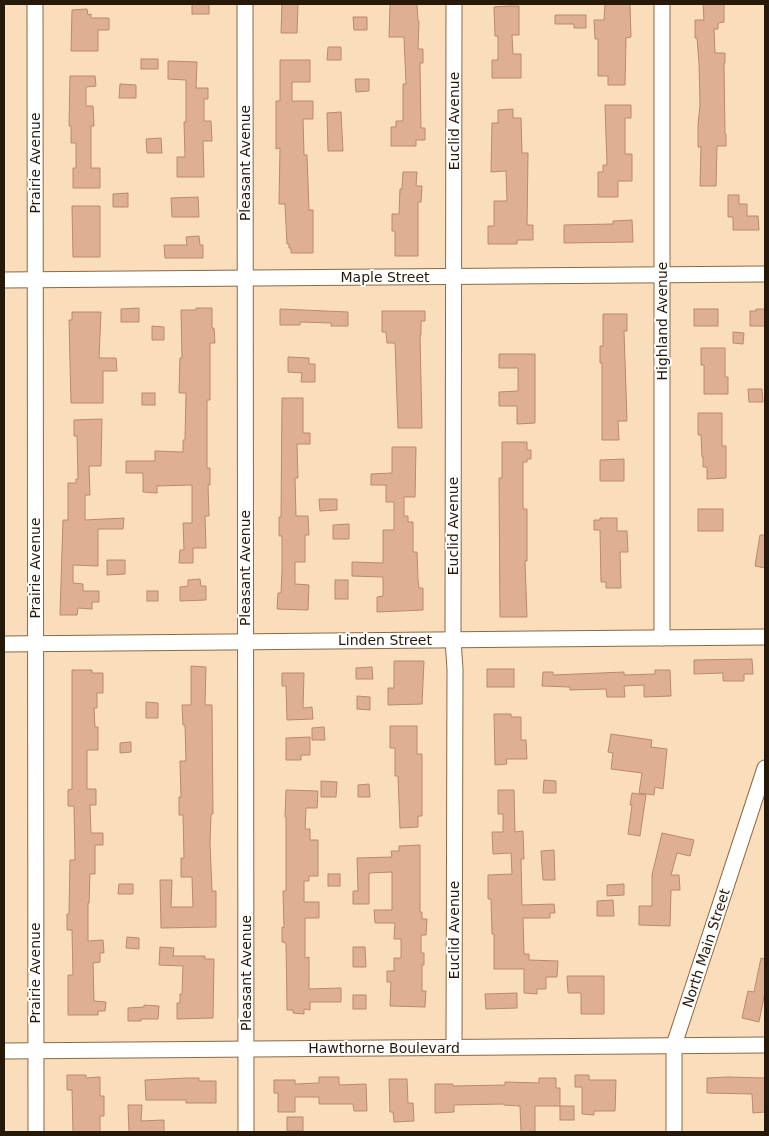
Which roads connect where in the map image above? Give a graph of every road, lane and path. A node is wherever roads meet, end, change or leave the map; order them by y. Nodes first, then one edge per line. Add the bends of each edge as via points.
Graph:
1 (35, 4) edge
2 (245, 4) edge
3 (454, 4) edge
4 (662, 4) edge
5 (765, 274) edge
6 (662, 275) junction
7 (454, 276) junction
8 (245, 278) junction
9 (4, 280) edge
10 (35, 280) junction
11 (765, 637) edge
12 (662, 638) junction
13 (453, 640) junction
14 (245, 641) junction
15 (36, 643) junction
16 (4, 644) edge
17 (765, 768) edge
18 (674, 1045) junction
19 (765, 1045) edge
20 (454, 1047) junction
21 (245, 1049) junction
22 (35, 1050) junction
23 (4, 1051) edge
24 (36, 1132) edge
25 (246, 1132) edge
26 (674, 1132) edge

1 - 10 street, Prairie Avenue
2 - 8 street, Pleasant Avenue
3 - 7 street, Euclid Avenue
4 - 6 street, Highland Avenue
5 - 6 street, Maple Street
6 - 7 street, Maple Street
6 - 12 street, Highland Avenue
7 - 8 street, Maple Street
7 - 13 street, Euclid Avenue
8 - 10 street, Maple Street
8 - 14 street, Pleasant Avenue
9 - 10 street, Maple Street
10 - 15 street, Prairie Avenue
11 - 12 street, Linden Street
12 - 13 street, Linden Street
13 - 14 street, Linden Street
13 - 20 street, Euclid Avenue via 456,669
14 - 15 street, Linden Street
14 - 21 street, Pleasant Avenue
15 - 16 street, Linden Street
15 - 22 street, Prairie Avenue
17 - 18 street, North Main Street
18 - 19 street, Hawthorne Boulevard
18 - 20 street, Hawthorne Boulevard
18 - 26 street, North Main Street
20 - 21 street, Hawthorne Boulevard
21 - 22 street, Hawthorne Boulevard
21 - 25 street, Pleasant Avenue
22 - 23 street, Hawthorne Boulevard
22 - 24 street, Prairie Avenue

